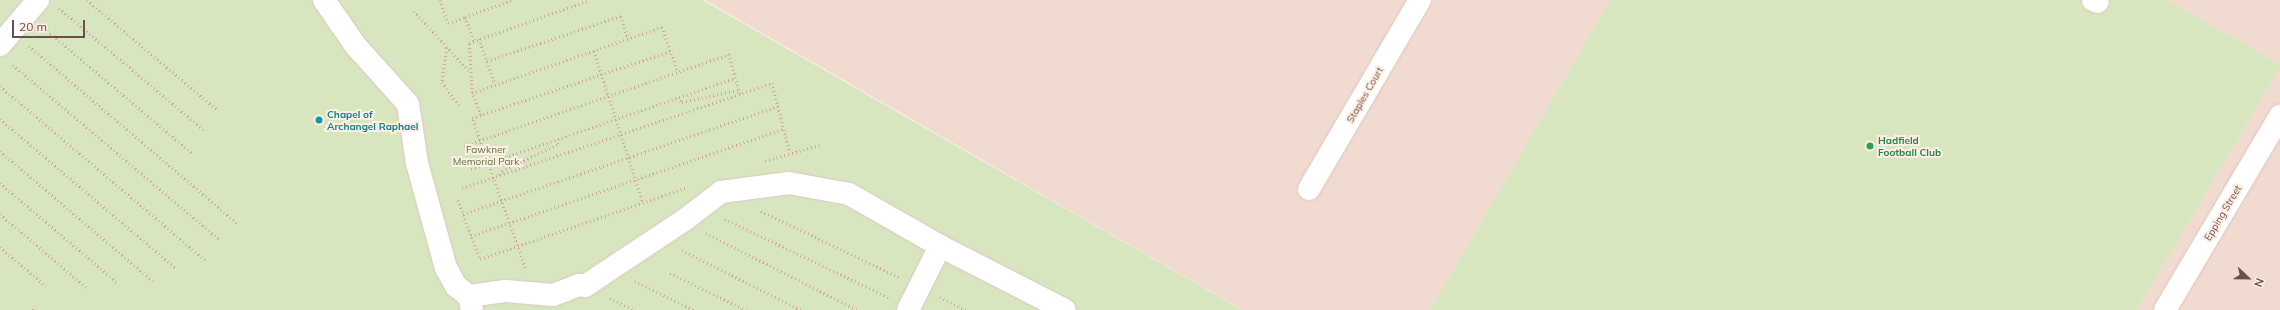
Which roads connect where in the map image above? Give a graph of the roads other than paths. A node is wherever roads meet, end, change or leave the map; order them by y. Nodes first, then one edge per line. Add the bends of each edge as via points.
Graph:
1 (324, 0) edge
2 (1420, 0) edge
3 (40, 6) edge
4 (6, 38) edge
5 (2280, 116) edge
6 (1309, 189) dead end
7 (940, 246) junction
8 (470, 303) edge
9 (909, 309) edge
10 (1065, 310) edge
11 (2165, 310) edge

1 - 8 street via 355,45 408,104 418,164 446,268
2 - 6 street, Staples Court
3 - 4 street
5 - 11 street, Epping Street
7 - 8 street via 849,194 789,183 721,192 683,221 585,286 579,285 553,295 506,291
7 - 9 street
7 - 10 street

